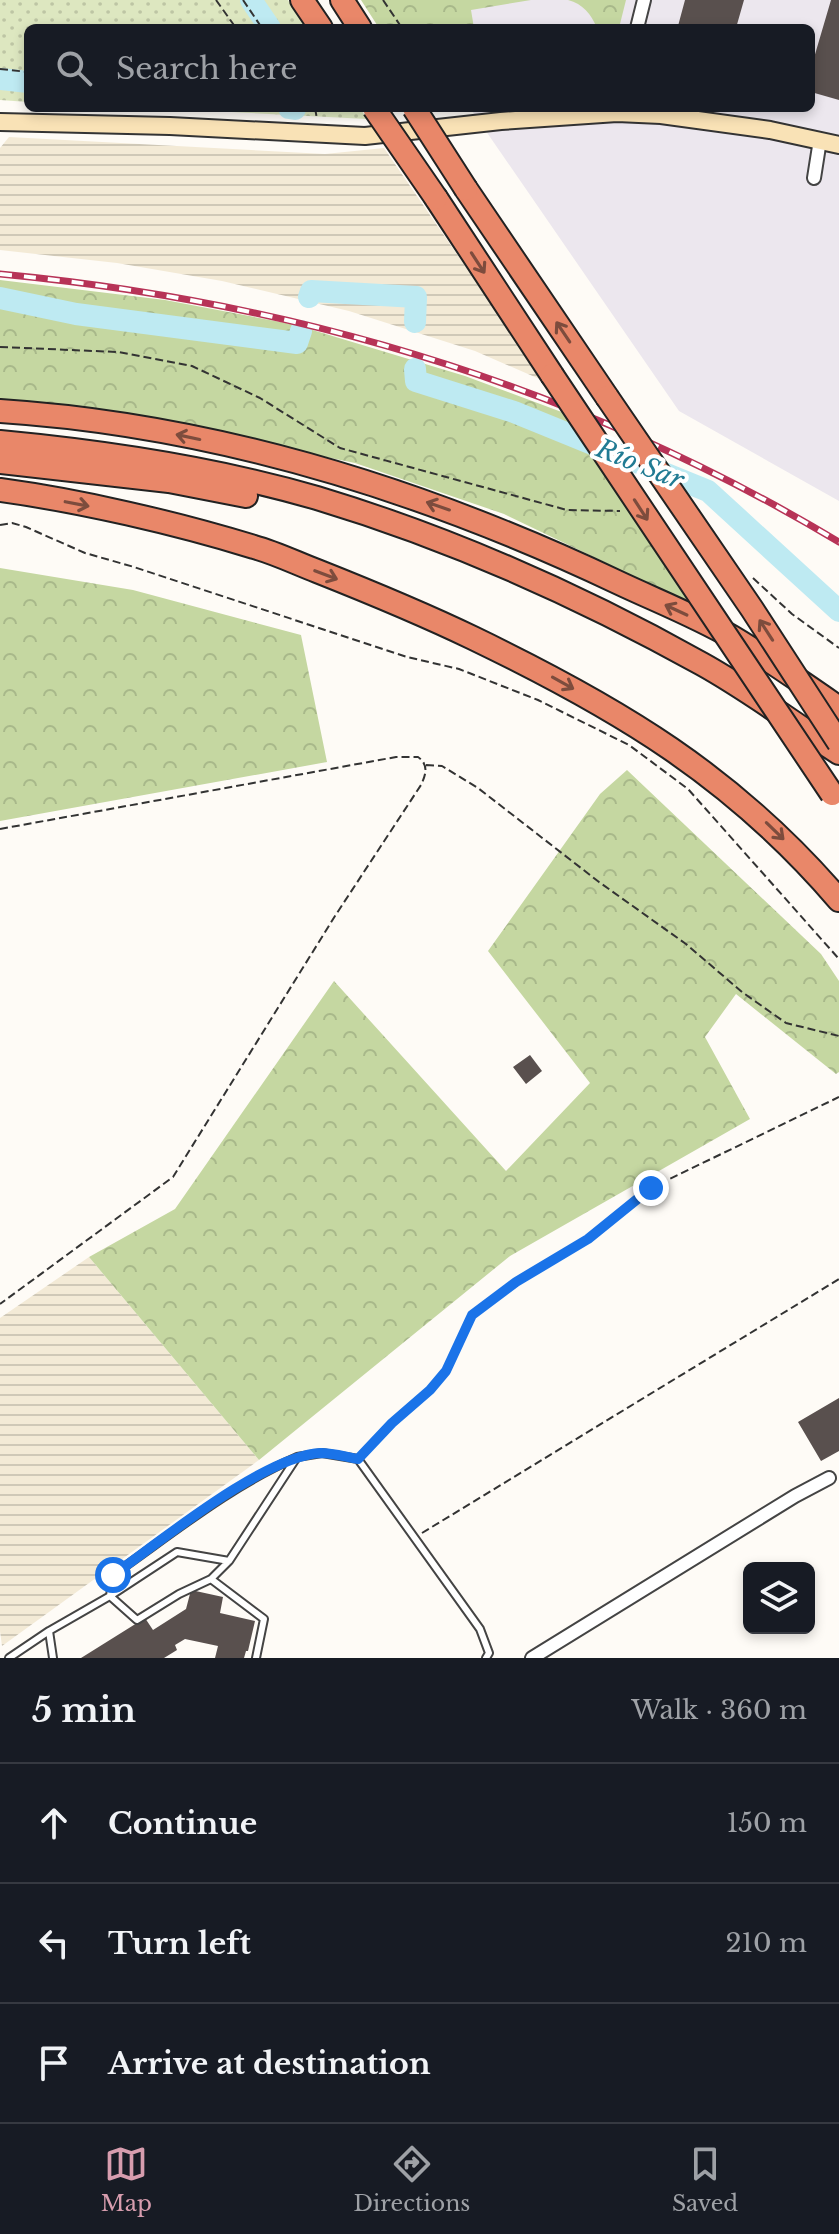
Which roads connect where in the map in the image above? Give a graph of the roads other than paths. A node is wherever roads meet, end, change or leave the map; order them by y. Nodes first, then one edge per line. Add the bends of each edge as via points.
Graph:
1 (302, 0) edge
2 (342, 0) edge
3 (644, 0) edge
4 (318, 24) edge
5 (357, 24) edge
6 (638, 24) edge
7 (377, 112) edge
8 (417, 112) edge
9 (595, 112) edge
10 (635, 112) edge
11 (0, 122) edge
12 (820, 140) junction
13 (839, 145) edge
14 (814, 178) dead end
15 (0, 411) edge
16 (0, 442) edge
17 (0, 462) edge
18 (0, 490) edge
19 (520, 575) junction
20 (839, 708) edge
21 (839, 743) edge
22 (839, 753) edge
23 (835, 800) edge
24 (839, 900) edge
25 (297, 1457) junction
26 (829, 1478) dead end
27 (229, 1561) junction
28 (211, 1579) junction
29 (110, 1596) junction
30 (49, 1631) junction
31 (9, 1658) edge
32 (53, 1658) edge
33 (256, 1658) edge
34 (486, 1658) edge
35 (532, 1658) edge

1 - 4 highway
2 - 5 highway
3 - 6 street
7 -> 23 highway, bridge
21 -> 8 highway, bridge
9 - 11 street via 365,136
10 - 12 street
12 - 13 street
12 - 14 street
20 -> 15 highway via 730,636 449,509 258,451 89,420
16 - 19 highway via 185,467 315,498 476,553
17 - 19 highway via 169,481 284,503
18 -> 24 highway via 122,513 256,547 406,606 537,669 627,718 702,770 751,808
19 - 22 highway via 704,665
25 - 27 lane
25 - 29 lane via 234,1490 113,1575
25 - 34 lane via 322,1453 358,1459 480,1629
26 - 35 street
27 - 28 lane
27 - 29 lane via 177,1552
28 - 29 lane via 137,1620
28 - 33 lane via 264,1619
29 - 30 lane
30 - 31 lane
30 - 32 lane

